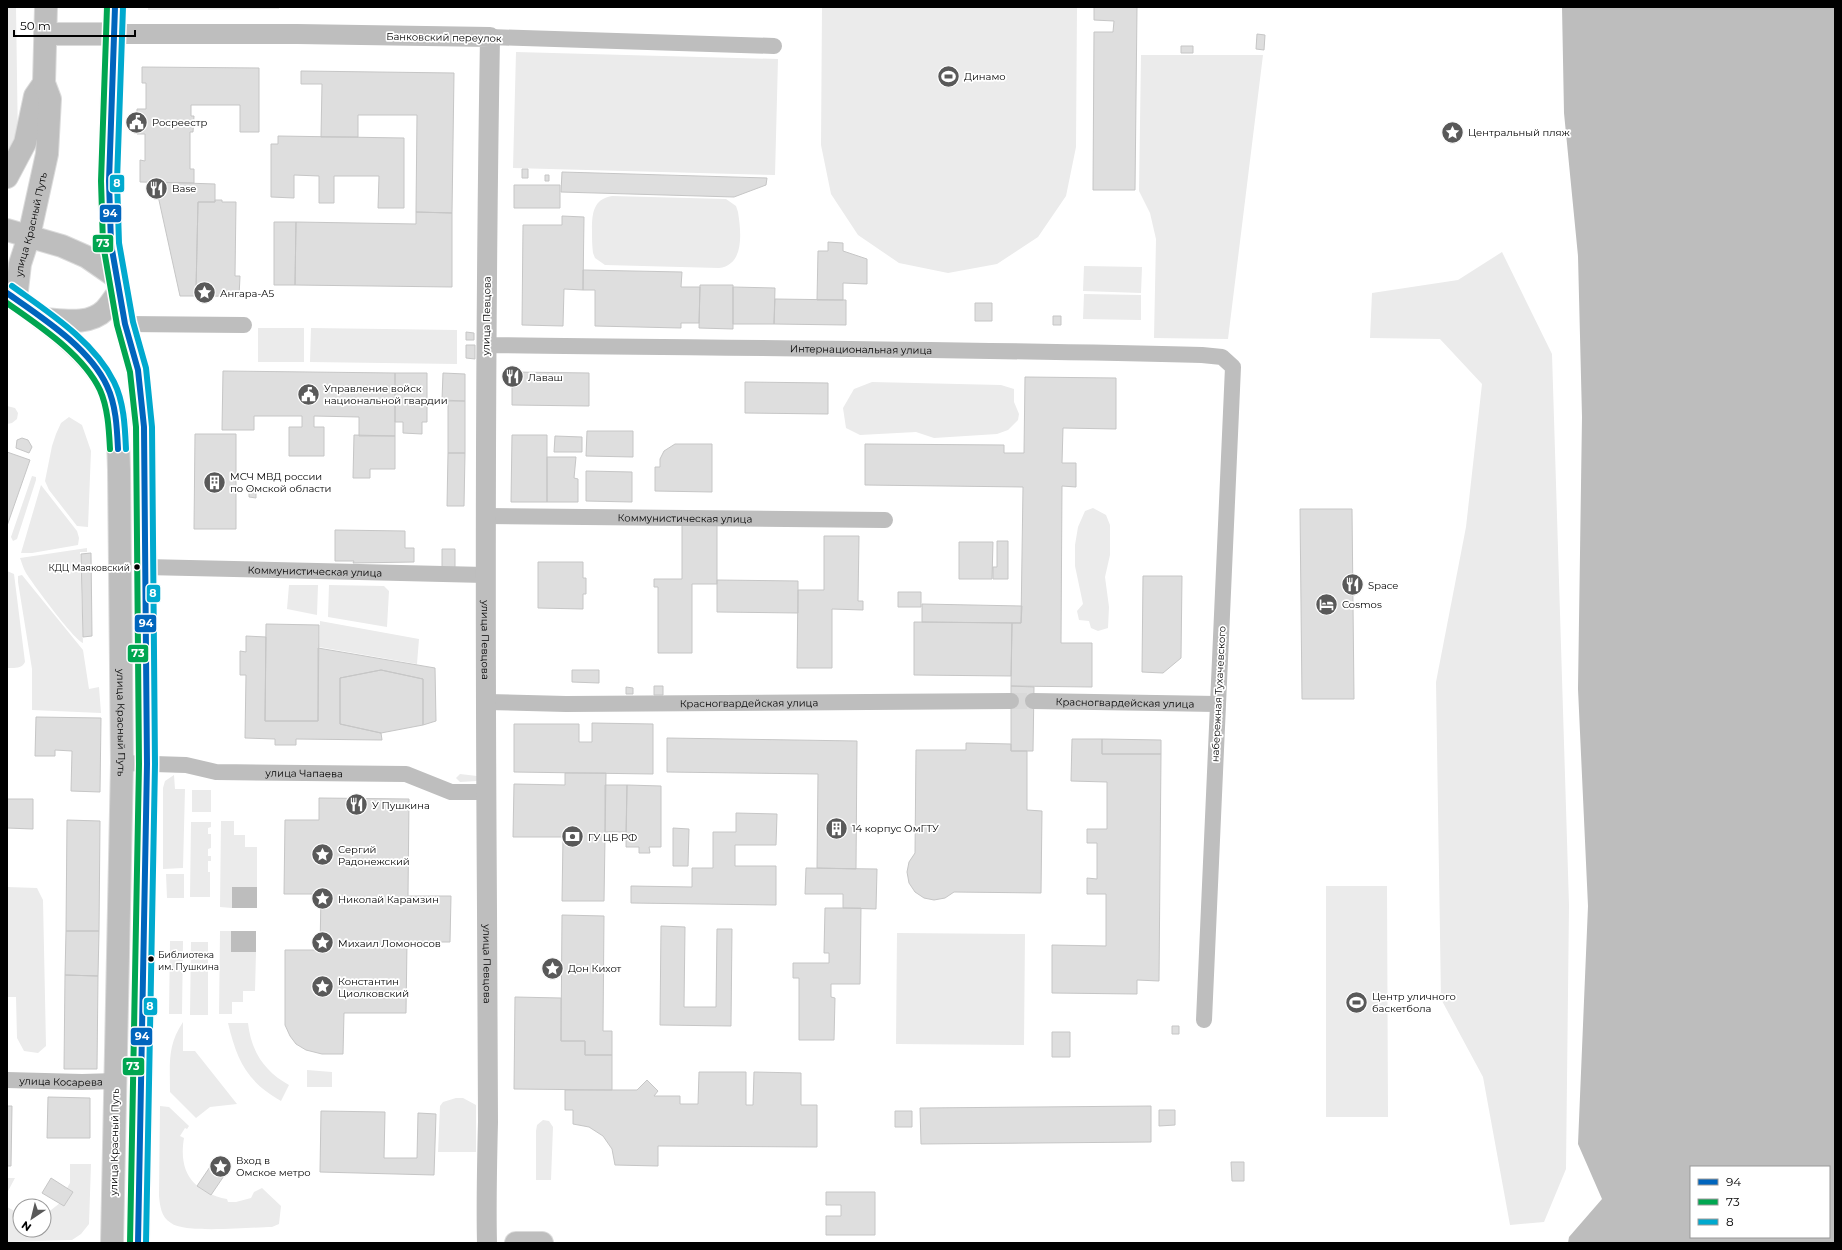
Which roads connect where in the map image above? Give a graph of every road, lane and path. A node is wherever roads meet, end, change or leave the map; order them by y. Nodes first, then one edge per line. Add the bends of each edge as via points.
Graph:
1 (46, 7) edge
2 (115, 7) edge
3 (45, 34) junction
4 (115, 34) junction
5 (490, 37) junction
6 (774, 46) dead end
7 (44, 83) junction
8 (7, 177) edge
9 (7, 230) edge
10 (29, 236) junction
11 (117, 285) junction
12 (12, 296) edge
13 (42, 319) junction
14 (125, 324) junction
15 (244, 325) dead end
16 (486, 345) junction
17 (1232, 367) joint
18 (485, 516) junction
19 (885, 520) dead end
20 (145, 567) junction
21 (485, 575) junction
22 (1011, 701) tunnel mouth
23 (1033, 701) tunnel mouth
24 (487, 702) junction
25 (1217, 704) junction
26 (122, 763) junction
27 (147, 764) junction
28 (485, 792) junction
29 (1204, 1020) dead end
30 (7, 1080) edge
31 (116, 1081) junction
32 (112, 1243) edge
33 (138, 1243) edge
34 (488, 1243) edge
35 (516, 1243) edge
36 (542, 1243) edge

1 - 3 main road, улица Красный Путь
2 - 4 main road
3 - 4 main road
3 - 7 main road, улица Красный Путь
4 - 5 street, Банковский переулок
4 - 11 main road via 110,181 111,244
5 - 6 street, Банковский переулок
5 - 16 street, улица Певцова
7 - 8 main road via 35,96 25,143
7 - 10 main road, улица Красный Путь via 50,99 47,154
9 - 10 main road
10 - 11 main road via 87,257
10 - 12 main road, улица Красный Путь
11 - 13 main road via 104,311 93,318 78,321
11 - 14 main road
12 - 13 main road, улица Красный Путь
13 - 26 main road, улица Красный Путь via 79,350 97,370 107,386 117,428
14 - 15 street
14 - 20 main road via 142,390
16 - 17 street, Интернациональная улица via 1202,355 1222,357
16 - 18 street, улица Певцова
17 - 25 street, набережная Тухачевского
18 - 19 street, Коммунистическая улица
18 - 21 street, улица Певцова
20 - 21 street, Коммунистическая улица
20 - 27 main road
21 - 24 street, улица Певцова
22 - 24 street, Красногвардейская улица via 586,704
23 - 25 street, Красногвардейская улица
24 - 28 street, улица Певцова
25 - 29 street, набережная Тухачевского
26 - 27 street, улица Чапаева
26 - 31 main road, улица Красный Путь
27 - 28 street, улица Чапаева via 186,765 216,772 406,774 451,792
27 - 33 main road
28 - 34 street, улица Певцова
30 - 31 street, улица Косарева
31 - 32 main road, улица Красный Путь
35 - 36 main road

